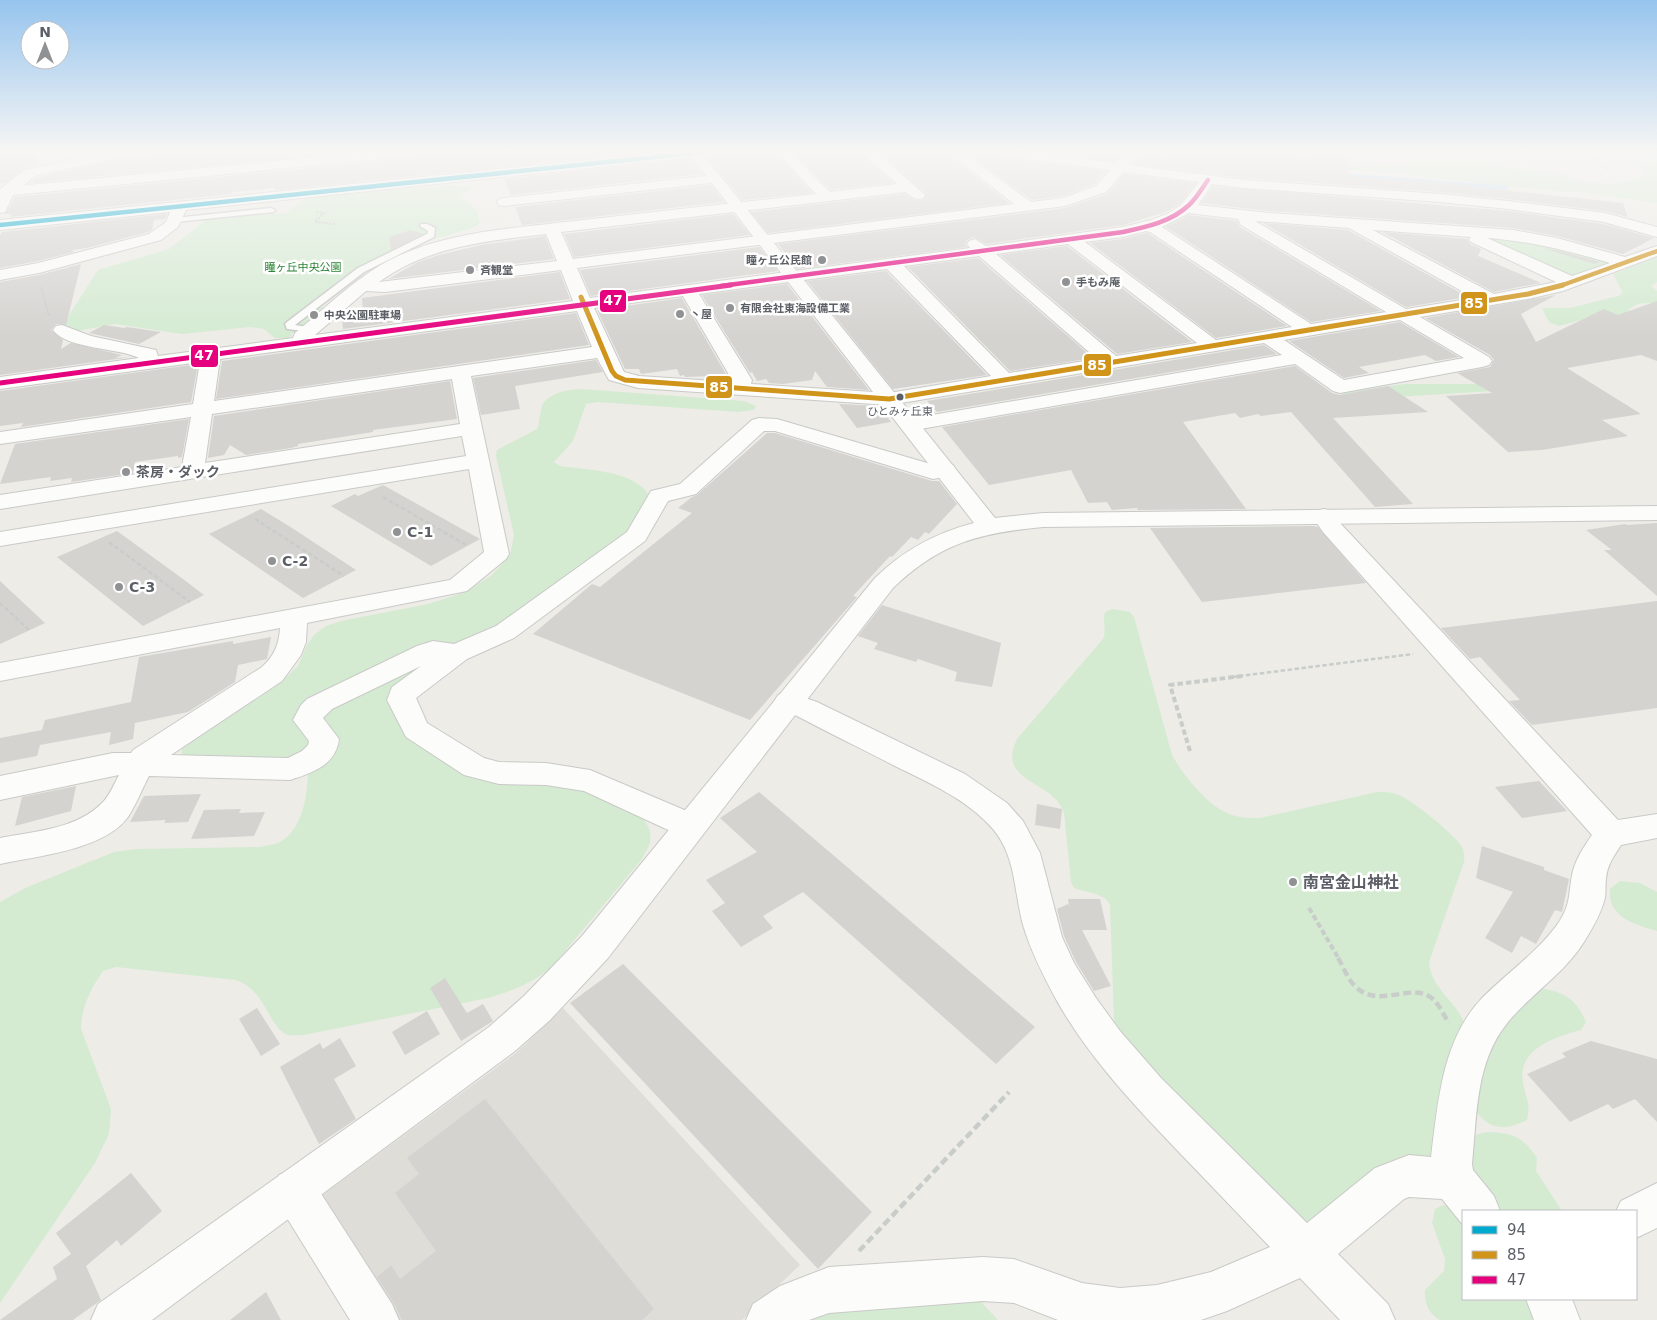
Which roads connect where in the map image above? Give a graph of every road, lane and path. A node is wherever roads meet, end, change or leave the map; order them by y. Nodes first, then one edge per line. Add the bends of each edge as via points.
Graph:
1 (193, 214) edge
2 (323, 214) edge
3 (508, 214) edge
4 (682, 214) edge
5 (742, 214) edge
6 (940, 214) edge
7 (1004, 214) edge
8 (1176, 214) edge
9 (1228, 214) edge
10 (1451, 214) edge
11 (1569, 214) edge
12 (1611, 214) edge
13 (1246, 216) junction
14 (176, 217) junction
15 (1605, 218) junction
16 (50, 220) junction
17 (335, 224) dead end
18 (1355, 224) junction
19 (0, 225) edge
20 (424, 226) dead end
21 (1147, 226) junction
22 (955, 227) junction
23 (126, 229) dead end
24 (552, 229) junction
25 (1463, 231) junction
26 (1657, 232) edge
27 (515, 233) junction
28 (41, 238) dead end
29 (763, 240) junction
30 (1072, 240) junction
31 (1657, 251) edge
32 (984, 252) junction
33 (1626, 262) junction
34 (567, 264) junction
35 (892, 264) junction
36 (0, 275) edge
37 (793, 277) junction
38 (1571, 282) junction
39 (365, 286) junction
40 (41, 287) dead end
41 (689, 291) junction
42 (1491, 300) junction
43 (584, 305) junction
44 (1403, 315) junction
45 (62, 330) joint
46 (1308, 330) junction
47 (306, 337) junction
48 (1268, 337) junction
49 (1213, 346) junction
50 (603, 352) junction
51 (211, 355) junction
52 (1299, 358) junction
53 (1112, 362) junction
54 (148, 364) junction
55 (460, 372) junction
56 (1005, 380) junction
57 (0, 383) edge
58 (738, 389) junction
59 (889, 399) junction
60 (202, 409) junction
61 (909, 425) junction
62 (472, 428) junction
63 (0, 438) edge
64 (478, 461) junction
65 (945, 470) junction
66 (192, 473) junction
67 (364, 480) junction
68 (238, 500) junction
69 (0, 502) edge
70 (1657, 513) edge
71 (1324, 516) junction
72 (97, 524) junction
73 (989, 526) junction
74 (0, 539) edge
75 (468, 546) dead end
76 (344, 576) dead end
77 (190, 602) dead end
78 (0, 603) edge
79 (294, 617) junction
80 (29, 630) dead end
81 (1443, 650) junction
82 (457, 653) junction
83 (0, 672) edge
84 (788, 702) junction
85 (1190, 751) dead end
86 (139, 765) junction
87 (0, 788) edge
88 (690, 826) junction
89 (1657, 826) edge
90 (1612, 834) junction
91 (0, 852) edge
92 (1309, 908) dead end
93 (1469, 1053) junction
94 (1009, 1092) dead end
95 (294, 1190) junction
96 (1466, 1195) edge
97 (1657, 1204) edge
98 (1637, 1215) edge
99 (1307, 1252) junction
100 (820, 1294) junction
101 (1549, 1300) edge
102 (114, 1320) edge
103 (376, 1320) edge
104 (769, 1320) edge
105 (1372, 1320) edge
106 (1557, 1320) edge

1 - 14 street
2 - 17 path via 315,222
3 - 27 street
4 - 24 street
5 - 29 street
6 - 22 street
7 - 22 street
8 - 21 street
9 - 13 street
10 - 25 street
11 - 15 street
12 - 15 street
13 - 18 street
13 - 44 street via 1246,222
14 - 16 street
14 - 23 street
14 - 36 street via 162,234 145,241
15 - 26 street
16 - 19 street
16 - 28 street
18 - 25 street
18 - 42 street via 1358,229
20 - 47 lane via 432,230 431,235 361,270 290,324
21 - 30 street
21 - 46 street
22 - 29 street
22 - 32 street
24 - 27 street
24 - 34 street
25 - 33 street via 1557,243
25 - 38 street
27 - 39 street via 455,243 420,253 390,267
29 - 34 street
29 - 37 street
30 - 32 street
30 - 49 street
31 - 33 street
32 - 35 street
32 - 53 street
33 - 38 street
34 - 39 street via 385,287
34 - 43 street
35 - 37 street
35 - 56 street
37 - 41 street
37 - 59 street
38 - 42 street via 1543,291
39 - 47 street
40 - 45 path via 49,316
41 - 43 street
41 - 58 street via 742,380
42 - 44 street
43 - 47 street
43 - 50 street
44 - 46 street
44 - 52 street via 1482,361 1340,387
45 - 54 street via 85,340 149,354
46 - 48 street
47 - 51 street
48 - 49 street
48 - 52 street
49 - 53 street
50 - 55 street
50 - 58 street via 616,376 625,380
51 - 54 street
51 - 60 street
52 - 61 street
53 - 56 street
54 - 57 street
55 - 60 street
55 - 62 street
56 - 59 street
58 - 59 street
59 - 61 street
60 - 63 street
60 - 66 street
61 - 65 street
62 - 64 street
62 - 66 street
64 - 67 street
64 - 79 street via 497,554 458,586
65 - 73 street
65 - 82 street via 933,472 777,425 758,424 688,489 659,496 637,536 506,632
66 - 69 street
67 - 68 street
67 - 75 path via 365,486
68 - 72 street
68 - 76 path via 237,507
70 - 71 street
71 - 73 street via 1044,520
71 - 81 street
72 - 74 street
72 - 77 path via 95,531
73 - 84 street via 928,547 896,570
78 - 80 path
79 - 83 street
79 - 86 street via 294,634 284,664 152,752
81 - 85 path via 1170,685
81 - 90 street
82 - 86 street via 427,652 314,708 308,720 324,739 324,746 303,764 278,770
82 - 88 street via 402,694 401,700 416,730 486,772 546,774 590,781
84 - 88 street
84 - 99 street via 954,782 998,811 1014,831 1025,853 1040,922 1052,954 1090,1022 1116,1057 1148,1091
86 - 87 street via 113,764
86 - 91 street via 116,809 103,821 67,837
88 - 95 street via 594,947 537,1008 502,1040
89 - 90 street
90 - 93 street via 1594,858 1588,896 1570,934 1556,952 1496,1010 1480,1030
92 - 93 path via 1353,984 1373,996 1412,992 1433,1000
93 - 96 street via 1461,1080 1450,1164
94 - 100 path
95 - 102 street
95 - 103 street
96 - 99 street via 1409,1176 1390,1183
97 - 98 street
99 - 100 street via 1211,1295 1157,1308 1120,1311 1082,1306 1014,1281 983,1279 829,1290
99 - 105 street
100 - 104 street via 796,1302
101 - 106 street

